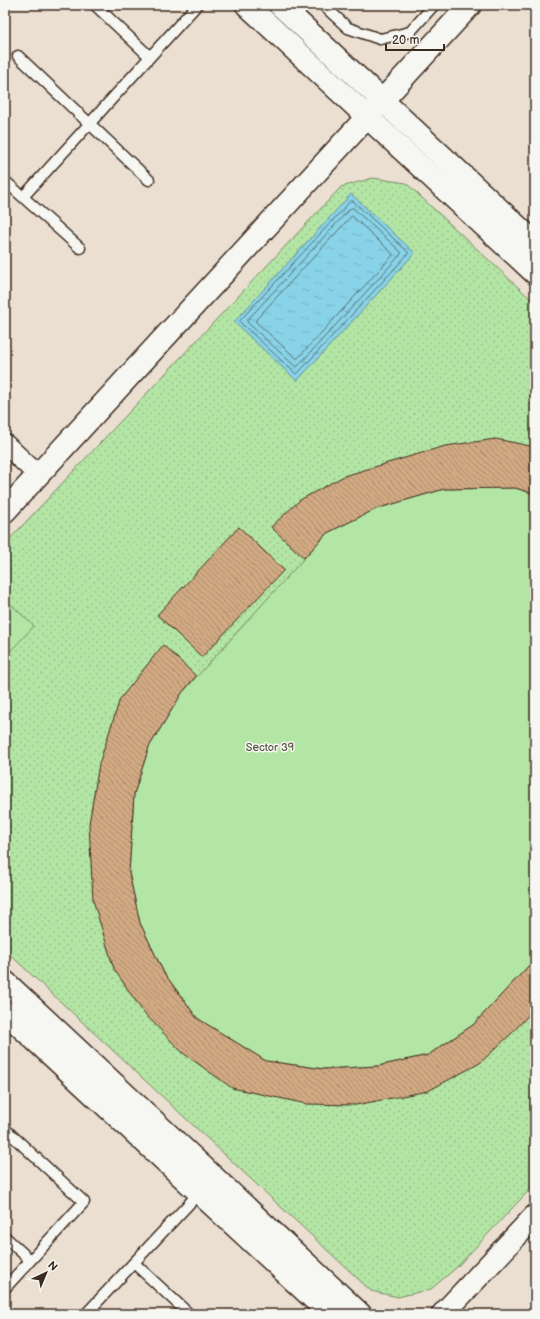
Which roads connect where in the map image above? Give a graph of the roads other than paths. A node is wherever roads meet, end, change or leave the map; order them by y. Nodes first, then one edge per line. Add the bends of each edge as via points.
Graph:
1 (95, 5) edge
2 (197, 5) edge
3 (247, 5) edge
4 (280, 5) edge
5 (323, 5) edge
6 (434, 5) edge
7 (470, 5) edge
8 (18, 56) dead end
9 (150, 57) junction
10 (382, 100) junction
11 (367, 117) junction
12 (90, 124) junction
13 (149, 180) dead end
14 (5, 181) edge
15 (23, 197) junction
16 (535, 243) edge
17 (80, 248) dead end
18 (535, 273) edge
19 (5, 444) edge
20 (38, 475) junction
21 (5, 511) edge
22 (5, 982) edge
23 (5, 1012) edge
24 (5, 1129) edge
25 (200, 1193) junction
26 (535, 1216) edge
27 (5, 1237) edge
28 (30, 1260) junction
29 (134, 1263) junction
30 (5, 1288) edge
31 (321, 1311) edge
32 (86, 1314) edge
33 (189, 1314) edge
34 (360, 1314) edge
35 (443, 1314) edge

1 - 9 lane
2 - 9 lane
3 - 11 street
4 - 10 street
5 - 6 lane via 348,28 380,39 410,32
7 - 10 street
8 - 12 lane
9 - 12 lane
10 - 11 street
10 - 16 street
11 - 18 street
11 - 20 street
12 - 13 lane
12 - 15 lane
14 - 15 lane
15 - 17 lane
19 - 20 street
20 - 21 street
22 - 34 street
23 - 25 street
24 - 28 lane via 84,1202
25 - 29 lane
25 - 31 street
26 - 35 street
27 - 28 lane
28 - 30 lane
29 - 32 lane
29 - 33 lane

